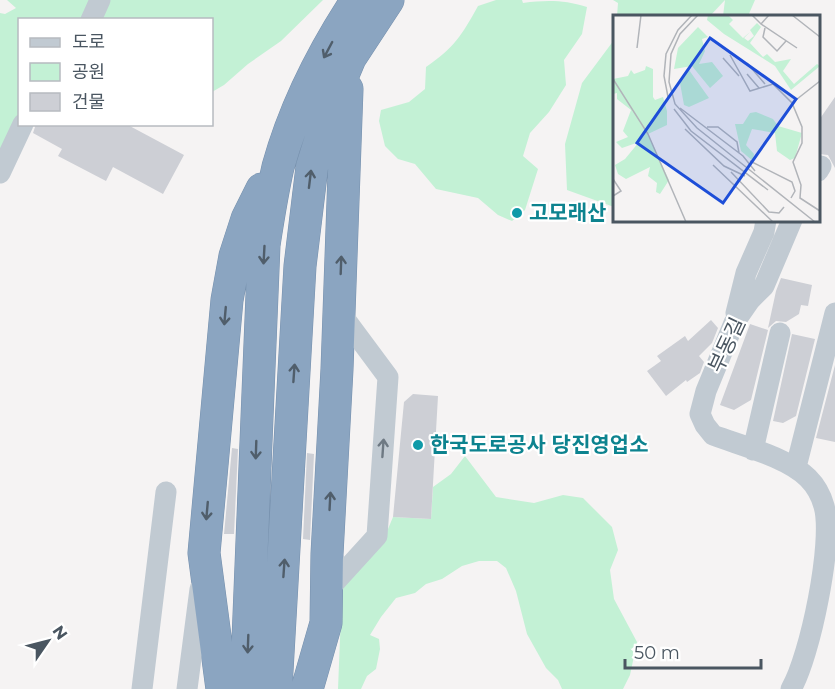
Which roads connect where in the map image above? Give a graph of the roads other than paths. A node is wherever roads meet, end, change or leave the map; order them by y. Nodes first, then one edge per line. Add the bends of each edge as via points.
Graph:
1 (100, 0) edge
2 (357, 0) edge
3 (388, 0) edge
4 (92, 18) edge
5 (350, 58) junction
6 (293, 124) junction
7 (22, 126) edge
8 (0, 173) edge
9 (766, 222) edge
10 (791, 222) edge
11 (339, 311) junction
12 (835, 313) edge
13 (734, 323) junction
14 (780, 333) dead end
15 (753, 450) junction
16 (796, 467) junction
17 (166, 492) dead end
18 (204, 553) junction
19 (326, 592) junction
20 (326, 623) junction
21 (800, 686) edge
22 (142, 689) edge
23 (187, 689) edge
24 (222, 689) edge
25 (246, 689) edge
26 (276, 689) edge
27 (307, 689) edge
28 (324, 689) edge

1 - 4 street
2 -> 6 highway
3 - 5 highway
11 -> 5 highway
26 -> 5 highway via 300,266 312,167
6 -> 18 highway via 247,219 235,256 227,300
6 -> 25 highway via 274,183 264,245
7 - 8 street
9 - 13 street via 746,273
10 - 13 street, 부동길 via 764,286
19 -> 11 highway
19 -> 11 street via 377,536 388,377
12 - 16 street
13 - 15 street, 부동길 via 700,414 713,435
14 - 15 street, 부동길
15 - 16 street, 부동길
16 - 21 street, 부동길 via 818,489 825,508 826,534 814,622
17 - 22 street
18 - 23 street
18 - 24 highway
19 - 20 highway
20 - 27 highway
20 - 28 street

